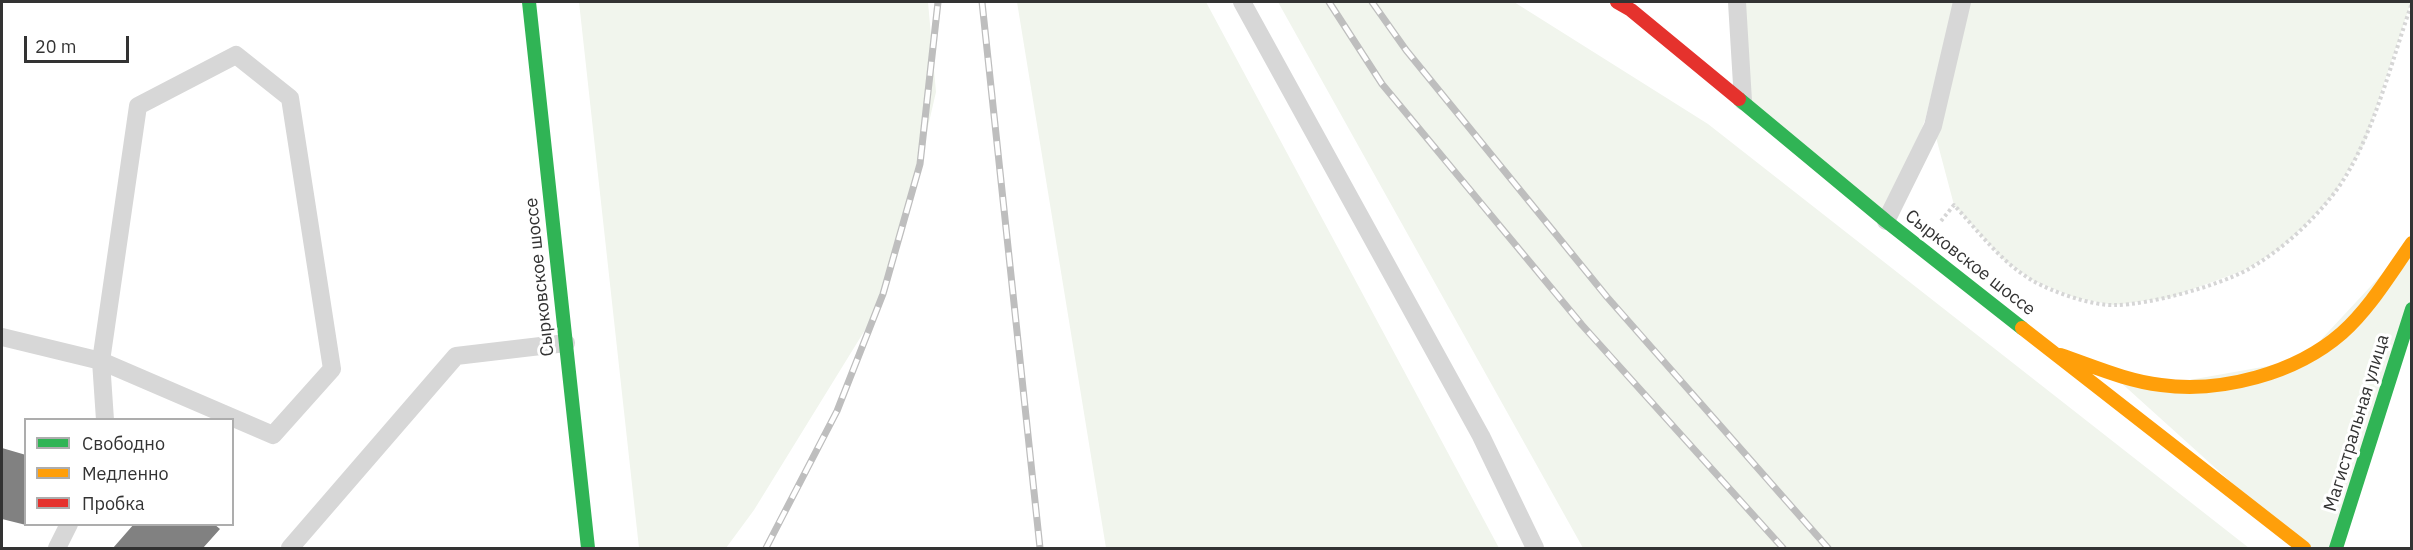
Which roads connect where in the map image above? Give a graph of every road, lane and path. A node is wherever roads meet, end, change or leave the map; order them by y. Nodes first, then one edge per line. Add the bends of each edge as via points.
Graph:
1 (529, 2) edge
2 (1242, 2) edge
3 (1737, 2) edge
4 (1962, 2) edge
5 (2412, 3) edge
6 (1625, 4) edge
7 (1743, 101) junction
8 (1886, 221) junction
9 (2412, 243) edge
10 (1920, 247) junction
11 (2412, 309) edge
12 (2, 338) edge
13 (566, 343) junction
14 (2056, 354) junction
15 (101, 361) junction
16 (105, 418) edge
17 (233, 418) edge
18 (234, 418) edge
19 (68, 526) edge
20 (57, 549) edge
21 (291, 549) edge
22 (588, 549) edge
23 (1535, 549) edge
24 (2304, 549) edge
25 (2336, 549) edge

1 - 13 main road, Сырковское шоссе
2 - 23 lane via 1481,436
3 - 7 lane
4 - 8 lane via 1933,126
5 - 10 path via 2364,144 2333,195 2280,248 2245,270 2171,297 2114,305 2076,298 2034,282 2004,260 1954,205
6 - 7 main road, Сырковское шоссе
7 - 8 main road, Сырковское шоссе
8 - 10 main road, Сырковское шоссе
9 - 14 main road, Магистральная улица via 2342,333 2302,360 2269,373 2197,386 2162,385
10 - 14 main road, Сырковское шоссе
11 - 25 main road, Магистральная улица
12 - 15 lane
13 - 21 lane via 456,356
13 - 22 main road, Сырковское шоссе
14 - 24 main road, Сырковское шоссе
15 - 16 lane
15 - 17 lane
15 - 18 lane via 138,106 236,55 290,98 332,369 273,435
19 - 20 lane

